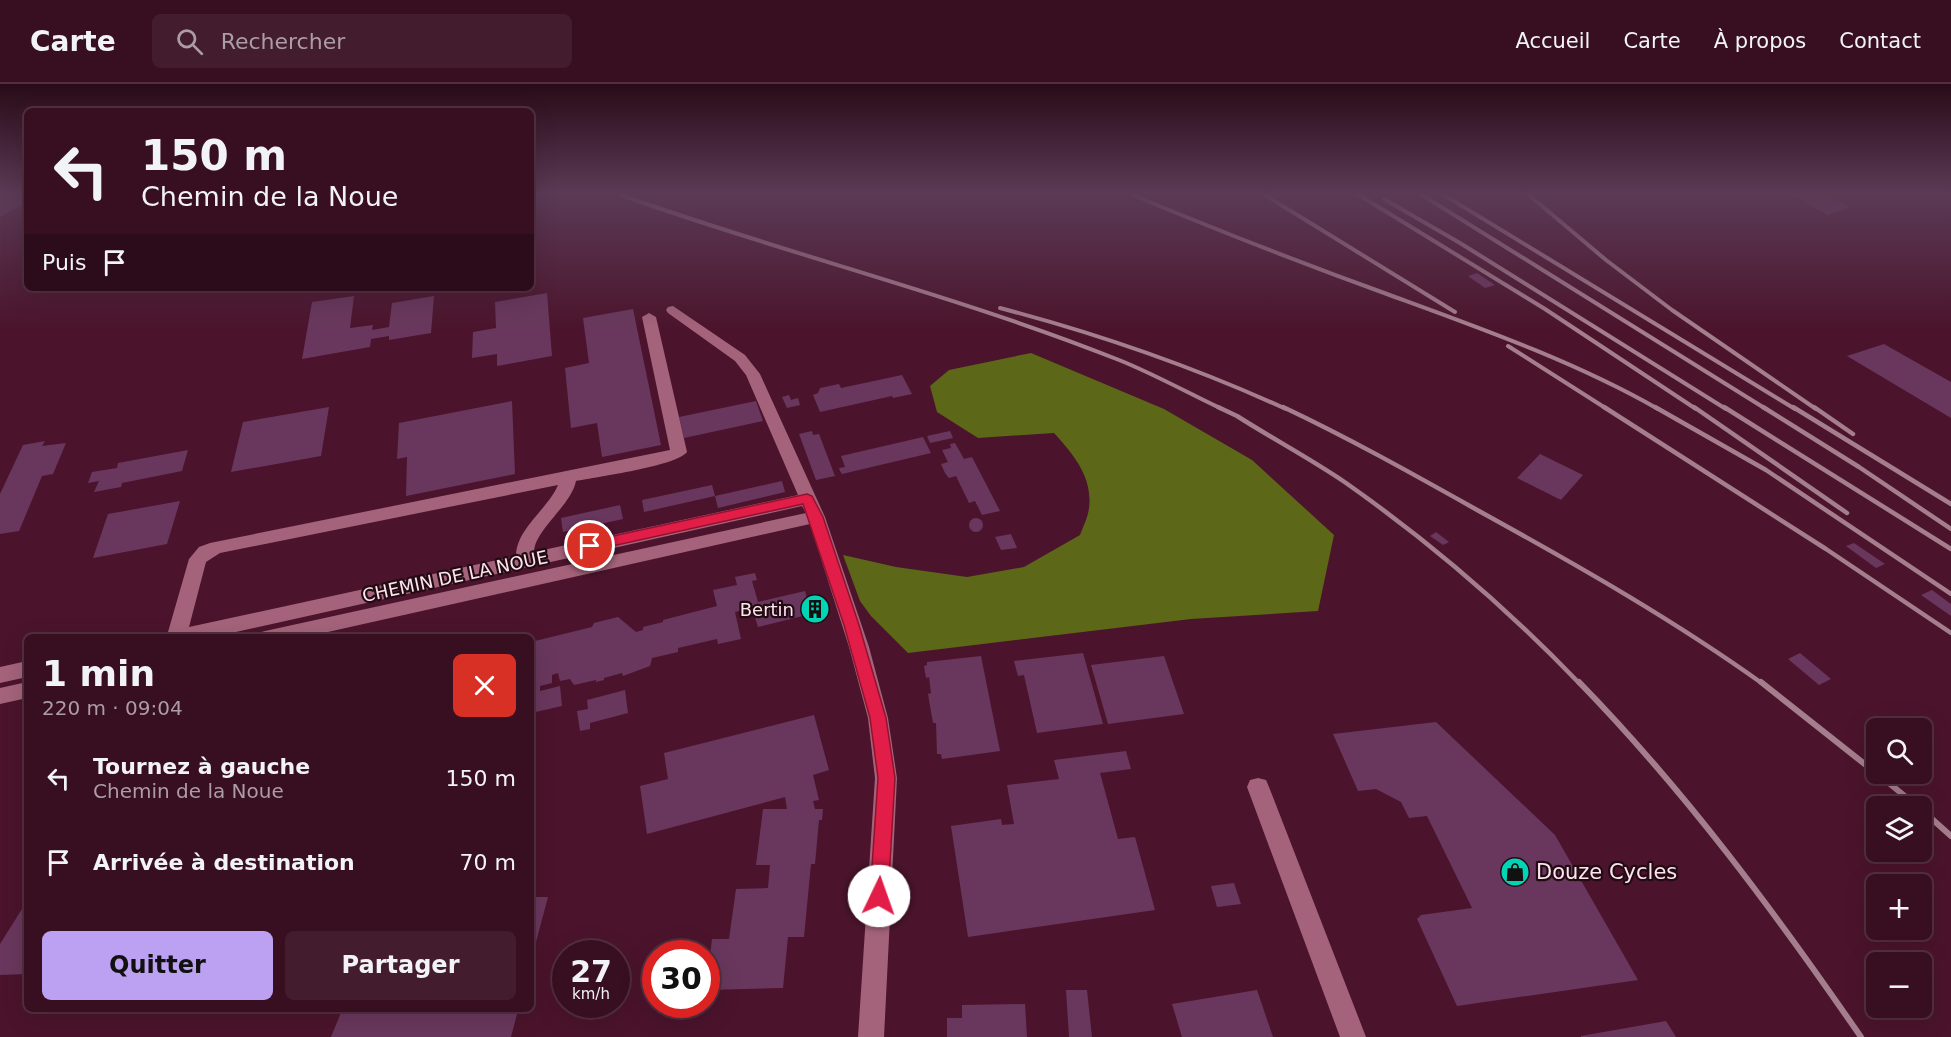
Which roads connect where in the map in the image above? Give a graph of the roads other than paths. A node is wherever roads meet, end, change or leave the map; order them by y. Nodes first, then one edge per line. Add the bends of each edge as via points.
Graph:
1 (673, 310) dead end
2 (649, 317) dead end
3 (568, 477) junction
4 (812, 508) junction
5 (525, 560) junction
6 (176, 634) edge
7 (189, 634) edge
8 (282, 634) edge
9 (24, 670) edge
10 (0, 675) edge
11 (24, 691) edge
12 (0, 696) edge
13 (1258, 787) dead end
14 (871, 1037) edge
15 (1353, 1037) edge

1 - 4 street via 740,358 753,374
2 - 3 street via 678,452 670,457
3 - 5 street via 556,505 529,540
3 - 6 street via 210,549 198,559
4 - 5 street, CHEMIN DE LA NOUE
4 - 8 street, CHEMIN DE LA NOUE
4 - 14 street via 859,647 878,718 886,778
5 - 7 street, CHEMIN DE LA NOUE
9 - 10 street
11 - 12 street
13 - 15 street

